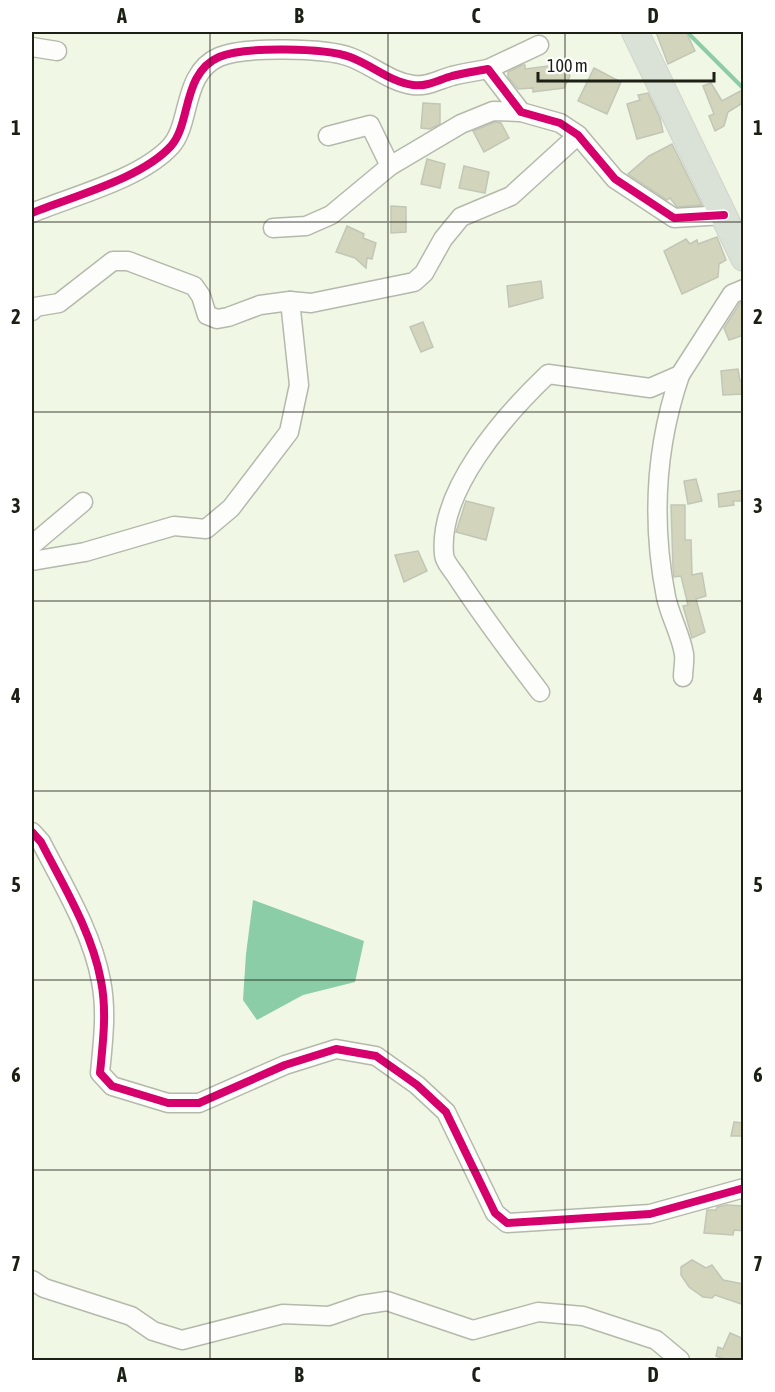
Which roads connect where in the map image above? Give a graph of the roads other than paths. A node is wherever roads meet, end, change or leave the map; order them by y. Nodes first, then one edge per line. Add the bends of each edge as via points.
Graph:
1 (634, 32) edge
2 (539, 45) dead end
3 (32, 47) edge
4 (57, 51) dead end
5 (488, 69) junction
6 (521, 112) junction
7 (578, 135) junction
8 (328, 136) dead end
9 (390, 166) junction
10 (32, 213) edge
11 (724, 215) junction
12 (273, 228) dead end
13 (744, 258) edge
14 (744, 289) edge
15 (290, 302) junction
16 (32, 311) edge
17 (680, 375) junction
18 (83, 502) dead end
19 (32, 545) edge
20 (32, 561) edge
21 (683, 676) dead end
22 (540, 692) dead end
23 (32, 832) edge
24 (744, 1188) edge
25 (32, 1280) edge
26 (680, 1360) edge

1 - 11 highway
2 - 5 street
3 - 4 street
5 - 6 street
5 - 10 street via 424,86 396,81 352,57 334,52 250,52 219,57 200,72 184,109 179,137 169,148 116,180
6 - 7 street via 560,123
6 - 9 street via 493,111
7 - 11 street via 615,179 674,218
7 - 15 street via 511,196 461,217 414,282 311,303
8 - 9 street via 370,124
9 - 12 street via 331,215 306,226
11 - 13 highway
14 - 17 street via 732,294
15 - 16 street via 208,318 194,286 128,261 113,261 59,303 34,307
15 - 20 street via 299,386 289,432 231,508 206,529 174,526 85,552
17 - 21 street via 664,428 657,490 666,597 684,653
17 - 22 street via 651,388 548,374 521,400 476,459 449,509 444,556 482,617
18 - 19 street
23 - 24 street via 81,921 101,980 105,1032 100,1073 112,1086 168,1102 199,1103 285,1065 336,1049 376,1056 417,1084 446,1112 495,1213 507,1223 650,1214
25 - 26 street via 44,1288 131,1316 153,1331 182,1340 282,1314 329,1316 387,1301 473,1330 538,1312 583,1316 656,1340

